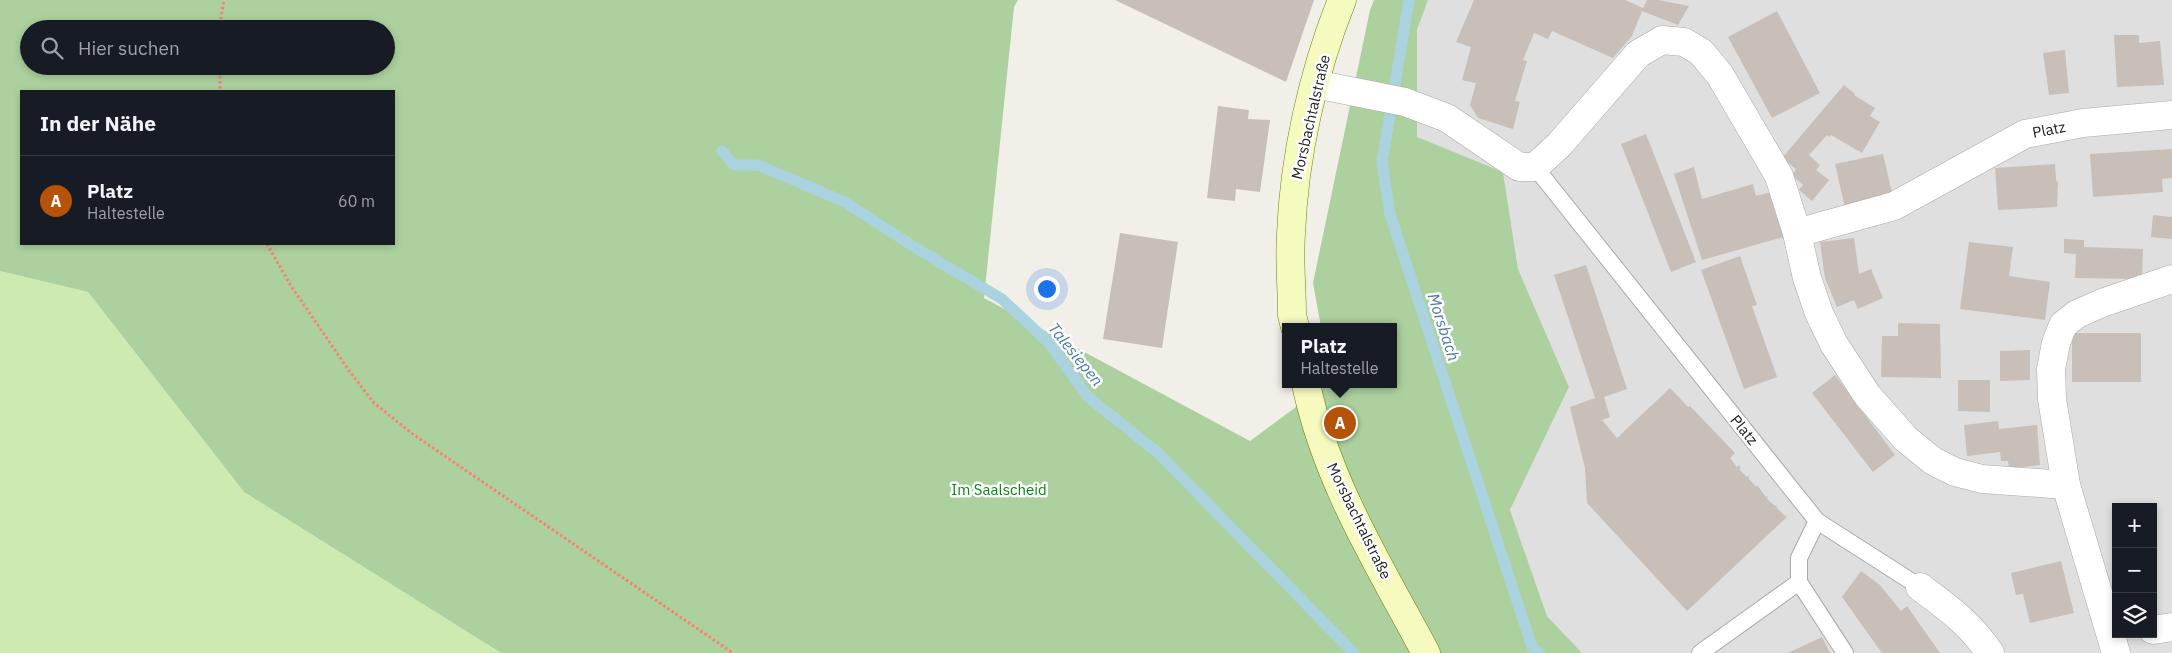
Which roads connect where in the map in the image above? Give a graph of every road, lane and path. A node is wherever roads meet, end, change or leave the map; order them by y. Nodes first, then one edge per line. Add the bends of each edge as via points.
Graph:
1 (224, 0) edge
2 (1342, 0) edge
3 (221, 20) edge
4 (220, 75) edge
5 (1316, 84) junction
6 (220, 90) edge
7 (2172, 116) edge
8 (1536, 167) junction
9 (1797, 233) junction
10 (268, 245) edge
11 (2172, 279) edge
12 (1294, 323) edge
13 (1307, 388) edge
14 (2066, 485) junction
15 (1817, 522) junction
16 (1800, 582) junction
17 (1920, 586) joint
18 (2172, 627) edge
19 (2157, 629) edge
20 (2118, 641) edge
21 (733, 653) edge
22 (1426, 653) edge
23 (1700, 653) edge
24 (1845, 653) edge
25 (1990, 653) edge

1 - 3 path
2 - 5 main road, Morsbachtalstraße
4 - 6 path
5 - 8 street via 1405,102 1446,118 1518,167
5 - 12 main road, Morsbachtalstraße via 1297,165 1291,235
7 - 9 street, Platz via 2083,123 2026,134 1894,206
8 - 9 street via 1638,54 1662,40 1684,42 1701,52 1720,75 1779,176
8 - 15 lane, Platz
9 - 14 street via 1807,278 1834,344 1867,395 1906,439 1933,461 1955,472 1982,479
10 - 21 path via 291,286 374,403 414,435
11 - 14 street via 2102,303 2077,314 2063,325 2051,369 2052,399
13 - 22 main road, Morsbachtalstraße via 1321,439 1348,506
14 - 20 street
15 - 16 lane via 1799,558
15 - 17 lane, Platz
16 - 23 lane
16 - 24 lane
17 - 25 street, Platz via 1977,633
18 - 19 street

